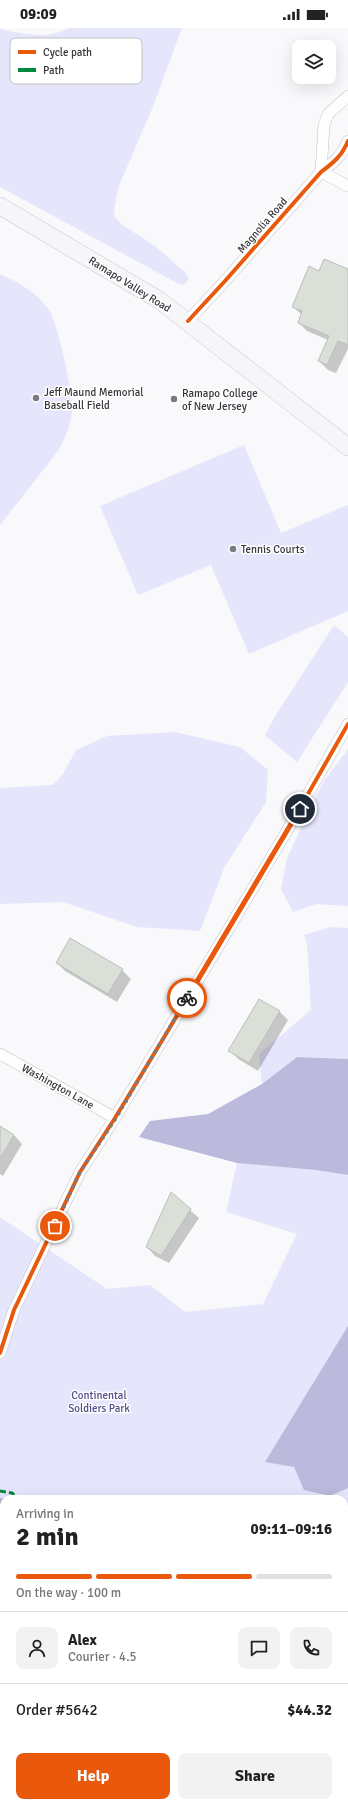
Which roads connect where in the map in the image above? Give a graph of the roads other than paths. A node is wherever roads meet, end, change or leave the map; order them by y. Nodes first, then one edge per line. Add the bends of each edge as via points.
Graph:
1 (348, 96) edge
2 (348, 141) edge
3 (321, 172) junction
4 (348, 186) edge
5 (0, 206) edge
6 (188, 321) junction
7 (348, 447) edge
8 (348, 724) edge
9 (0, 1054) edge
10 (116, 1118) junction
11 (0, 1353) edge

1 - 3 street via 328,114 324,125
2 - 3 street, Magnolia Road via 337,160
3 - 4 street
3 - 6 street, Magnolia Road
5 - 6 main road, Ramapo Valley Road via 138,286
6 - 7 main road, Ramapo Valley Road
8 - 10 street
9 - 10 street, Washington Lane
10 - 11 street via 80,1172 14,1310

